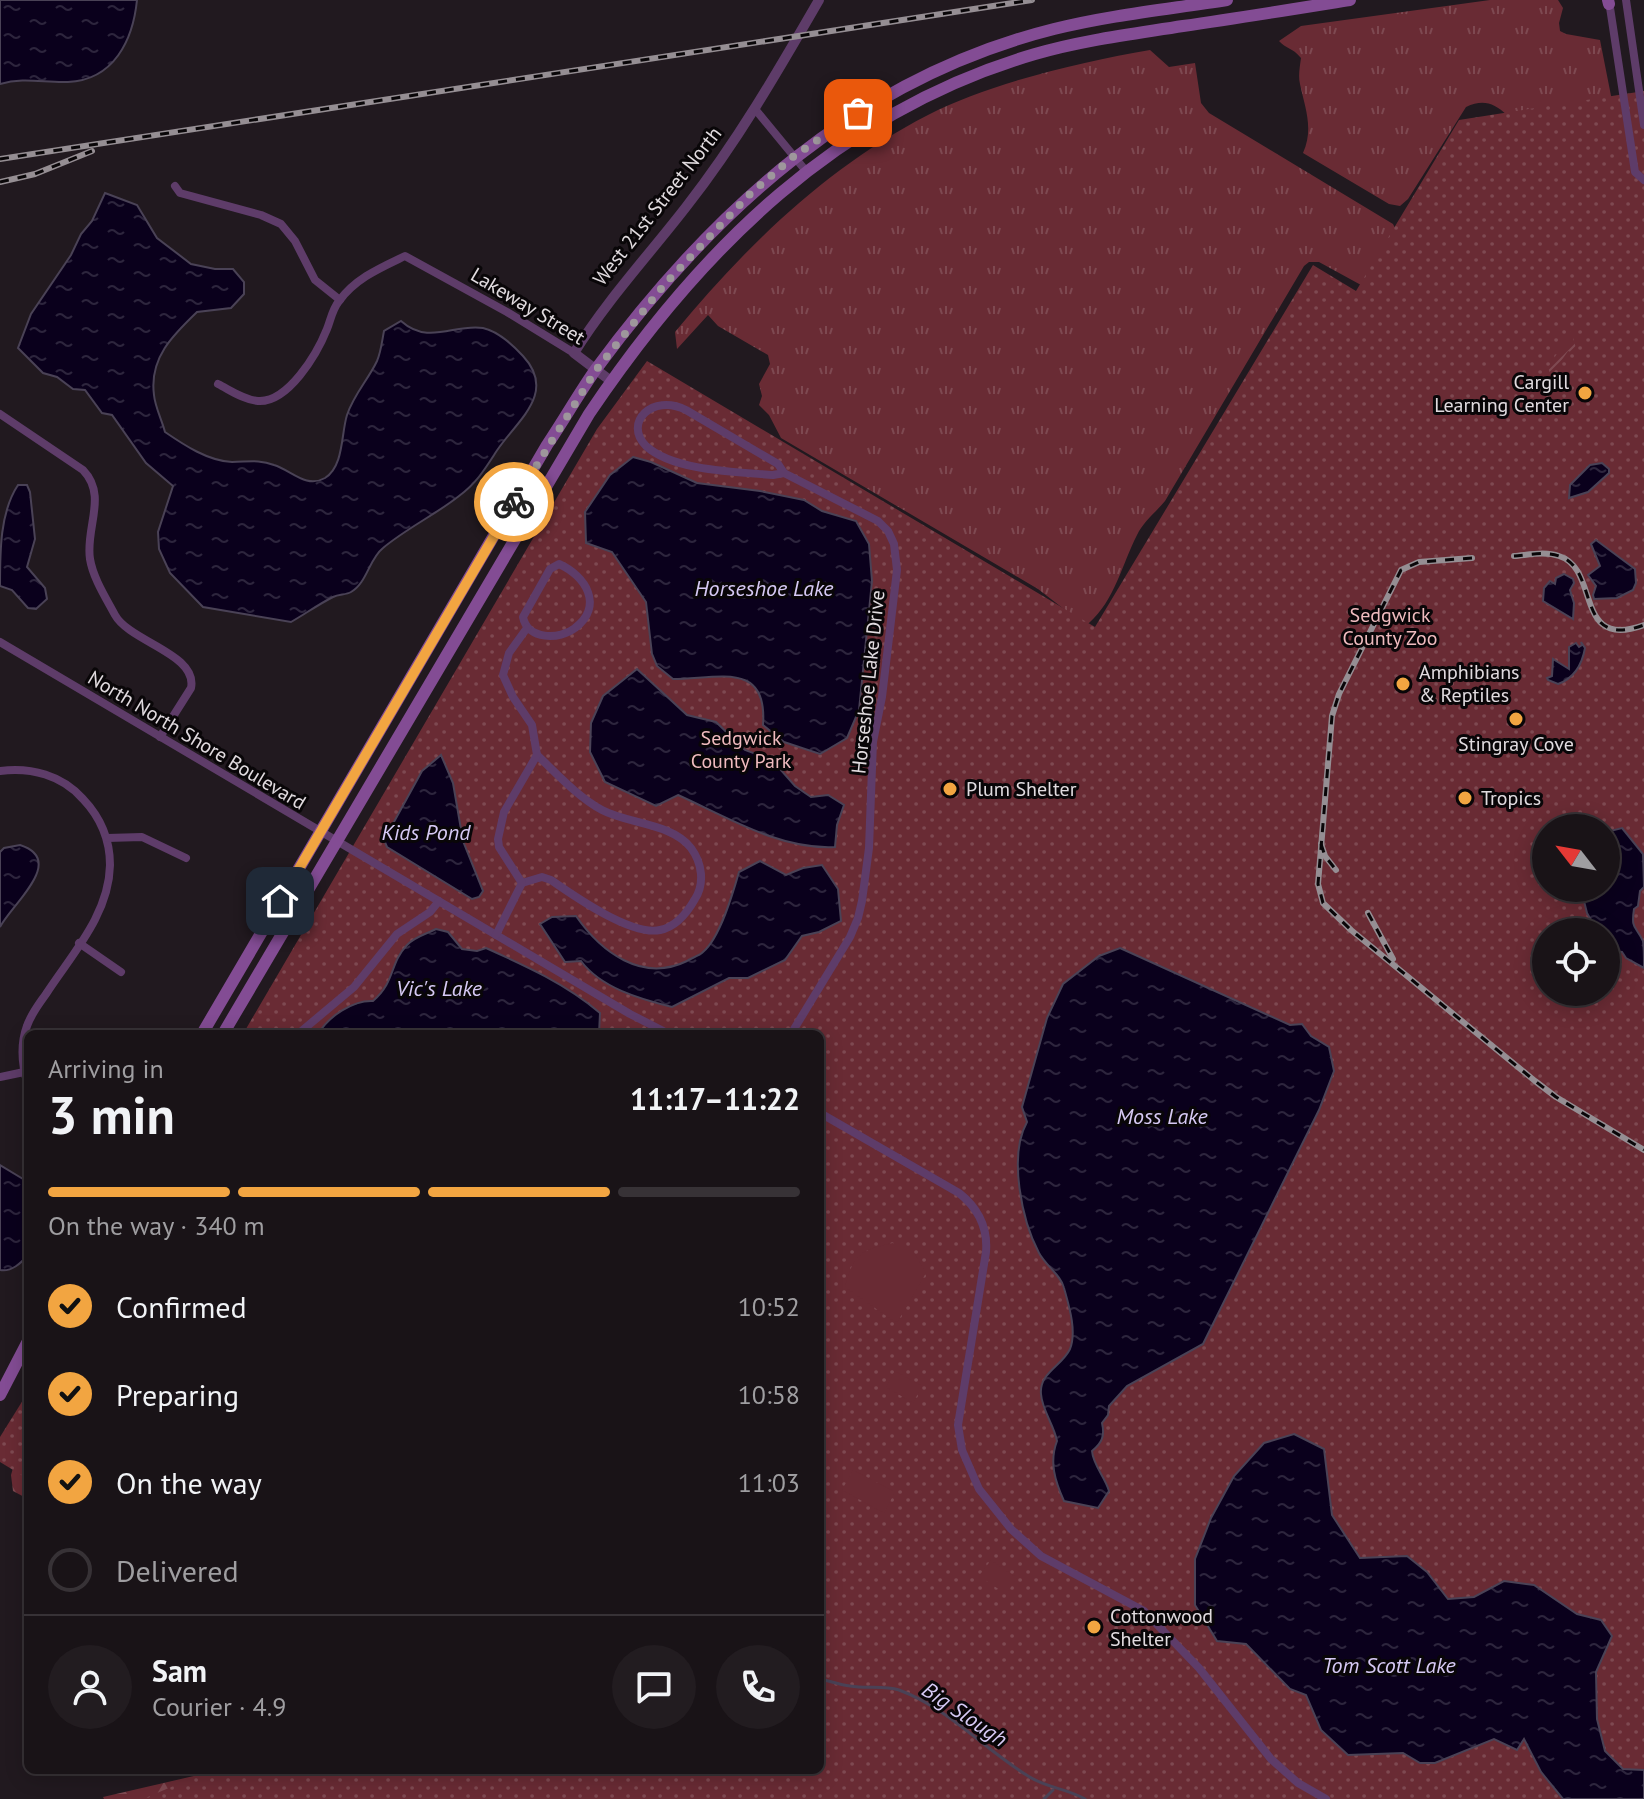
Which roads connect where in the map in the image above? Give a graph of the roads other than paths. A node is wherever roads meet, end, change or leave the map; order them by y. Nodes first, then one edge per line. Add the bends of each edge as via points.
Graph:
1 (819, 0) edge
2 (1227, 0) edge
3 (1350, 0) edge
4 (1626, 0) edge
5 (1609, 1) edge
6 (1190, 3) edge
7 (1195, 24) junction
8 (755, 109) junction
9 (1644, 125) edge
10 (794, 156) junction
11 (806, 171) junction
12 (1644, 180) edge
13 (175, 186) dead end
14 (340, 300) junction
15 (574, 353) junction
16 (596, 370) junction
17 (611, 381) junction
18 (218, 384) dead end
19 (0, 414) edge
20 (784, 473) junction
21 (527, 628) junction
22 (0, 642) edge
23 (160, 737) junction
24 (537, 755) junction
25 (0, 759) edge
26 (1, 771) edge
27 (320, 832) junction
28 (107, 838) junction
29 (336, 841) junction
30 (186, 858) dead end
31 (522, 883) junction
32 (439, 901) junction
33 (496, 935) junction
34 (79, 943) junction
35 (121, 972) dead end
36 (26, 1030) edge
37 (204, 1030) edge
38 (225, 1030) edge
39 (303, 1030) edge
40 (662, 1030) edge
41 (793, 1030) edge
42 (24, 1037) edge
43 (24, 1072) joint
44 (0, 1077) edge
45 (824, 1115) edge
46 (24, 1354) edge
47 (0, 1395) edge
48 (1326, 1799) edge

1 - 8 street, West 21st Street North
2 - 6 main road
3 - 7 main road
4 - 9 street
5 - 12 street via 1635,172
6 - 7 street
6 - 10 main road via 1055,29 960,61 878,100
7 - 11 main road via 1066,46 958,81 888,115
8 - 10 street
8 - 15 street, West 21st Street North
10 - 11 street
10 - 16 main road via 698,247
11 - 17 main road via 708,263
13 - 14 street via 180,193 281,224 309,273
14 - 15 street, Lakeway Street via 367,274 405,256
14 - 18 street via 325,334 286,392 260,401
15 - 16 street, Lakeway Street
16 - 17 street, Lakeway Street
16 - 27 main road
17 - 29 main road
19 - 23 street via 91,478 96,499 89,557 117,618 189,669 191,688
20 - 20 street, Horseshoe Lake Drive via 778,464 677,406 657,404 639,425 641,439 672,459 700,468
20 - 41 street, Horseshoe Lake Drive via 878,521 894,544 897,570 873,742 869,848 858,918
21 - 21 street via 558,635 581,623 589,598 578,573 559,564 550,569 523,617
21 - 24 street via 509,653 503,675 532,725
22 - 23 street, North North Shore Boulevard
23 - 27 street, North North Shore Boulevard
24 - 31 street via 504,812 498,839
24 - 31 street via 600,809 680,838 696,856 702,880 694,902 676,923 650,931 607,914 551,880
25 - 26 street
26 - 28 street via 30,771 66,783 92,810
27 - 29 street, North North Shore Boulevard
27 - 37 main road
28 - 30 street via 142,837
28 - 34 street via 109,887
29 - 32 street, North North Shore Boulevard
29 - 38 main road
31 - 33 street
32 - 33 street, North North Shore Boulevard
32 - 39 street via 397,934 354,987
33 - 40 street, North North Shore Boulevard
34 - 35 street
34 - 36 street
42 - 43 street
43 - 44 street
45 - 48 street via 959,1193 984,1225 986,1252 958,1425 967,1466 995,1512 1041,1556 1144,1611 1199,1668 1271,1759
46 - 47 main road

